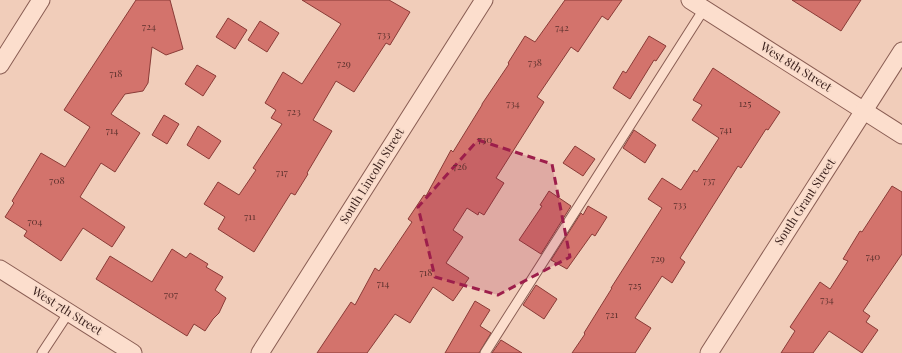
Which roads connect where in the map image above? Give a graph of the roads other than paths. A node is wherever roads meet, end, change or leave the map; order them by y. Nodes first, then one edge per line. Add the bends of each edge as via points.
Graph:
1 (41, 0) edge
2 (484, 0) edge
3 (697, 4) edge
4 (902, 51) edge
5 (0, 65) edge
6 (864, 110) junction
7 (902, 135) edge
8 (0, 269) edge
9 (68, 312) junction
10 (42, 353) edge
11 (133, 353) edge
12 (260, 353) edge
13 (485, 353) edge
14 (709, 353) edge

1 - 5 street
2 - 12 street, South Lincoln Street
3 - 6 street, West 8th Street
3 - 13 lane
4 - 6 street, South Grant Street
6 - 7 street, West 8th Street
6 - 14 street, South Grant Street
8 - 9 street, West 7th Street
9 - 10 lane
9 - 11 street, West 7th Street

